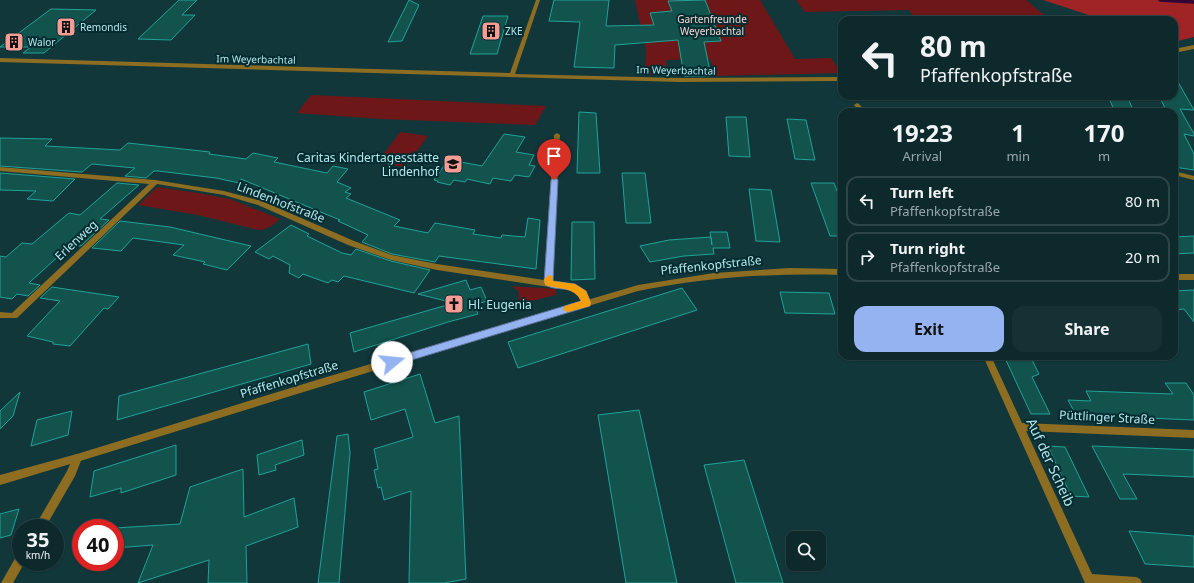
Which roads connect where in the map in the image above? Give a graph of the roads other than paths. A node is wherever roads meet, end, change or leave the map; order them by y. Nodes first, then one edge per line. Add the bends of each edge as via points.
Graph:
1 (538, 0) edge
2 (1194, 47) edge
3 (1178, 50) edge
4 (0, 60) edge
5 (512, 75) junction
6 (838, 79) edge
7 (857, 105) dead end
8 (860, 108) edge
9 (557, 135) dead end
10 (0, 169) edge
11 (1178, 174) edge
12 (1194, 178) edge
13 (155, 182) junction
14 (838, 272) edge
15 (1178, 277) edge
16 (1194, 277) edge
17 (548, 283) junction
18 (586, 303) junction
19 (0, 315) edge
20 (989, 360) edge
21 (1020, 427) junction
22 (1194, 434) edge
23 (77, 458) junction
24 (0, 480) edge
25 (44, 519) edge
26 (14, 571) edge
27 (7, 583) edge
28 (1136, 583) edge

1 - 5 street
2 - 3 street
4 - 5 street, Im Weyerbachtal
5 - 6 street, Im Weyerbachtal via 679,80
7 - 8 street
9 - 17 street
10 - 13 street, Lindenhofstraße
11 - 12 street
13 - 17 street, Lindenhofstraße via 246,198 351,243 391,257 420,264
13 - 19 street, Erlenweg via 14,316
14 - 18 street, Pfaffenkopfstraße via 806,270 705,276 638,288
15 - 16 street
17 - 18 street via 571,287 583,294
18 - 23 street, Pfaffenkopfstraße
20 - 21 street, Auf der Scheib
21 - 22 street, Püttlinger Straße
21 - 28 street, Auf der Scheib via 1089,579
23 - 24 street, Pfaffenkopfstraße
23 - 25 street
26 - 27 street

